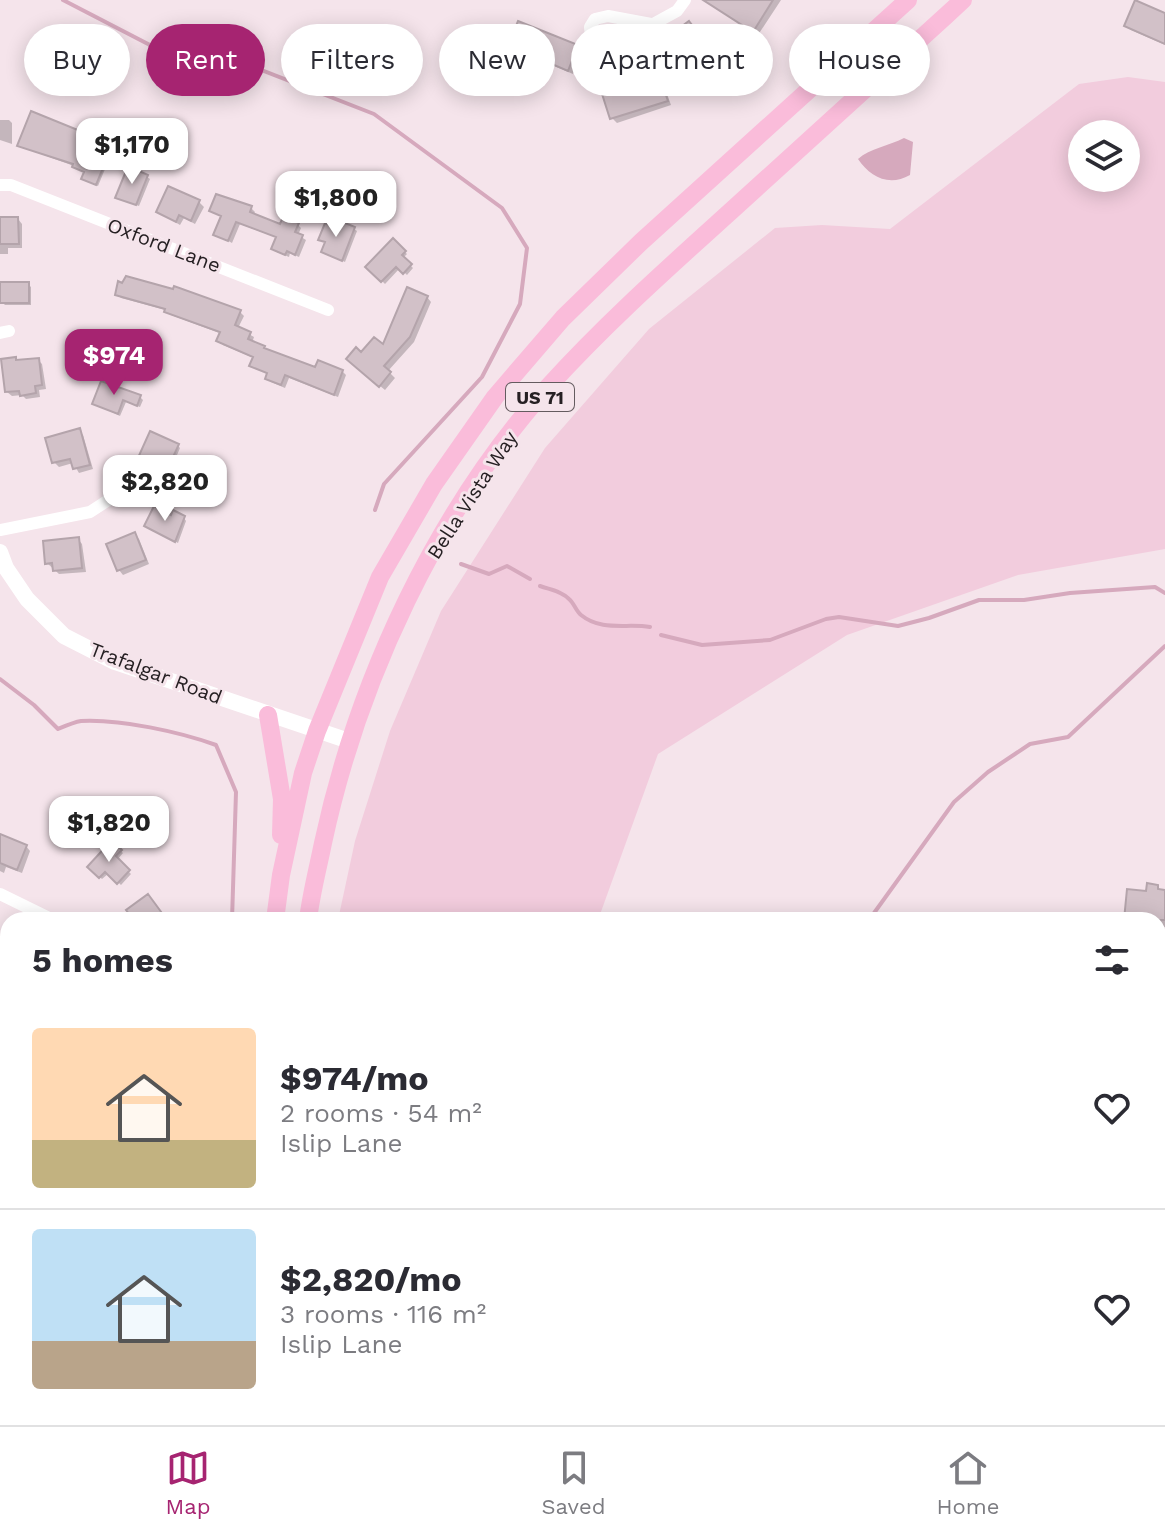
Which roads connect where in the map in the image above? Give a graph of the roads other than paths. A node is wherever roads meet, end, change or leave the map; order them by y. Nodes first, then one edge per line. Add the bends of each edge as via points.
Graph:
1 (685, 0) edge
2 (908, 0) edge
3 (963, 0) edge
4 (651, 24) dead end
5 (0, 185) edge
6 (328, 310) dead end
7 (113, 497) dead end
8 (0, 530) edge
9 (0, 552) edge
10 (268, 715) junction
11 (317, 731) junction
12 (349, 741) junction
13 (281, 875) junction
14 (0, 894) edge
15 (37, 912) edge
16 (276, 912) edge
17 (310, 912) edge

1 - 4 street via 677,11
2 - 11 main road, Bella Vista Way / US 71 via 641,242 563,318 495,397 434,484 380,577
3 - 12 main road, Bella Vista Way / US 71 via 618,313 546,389 454,516 404,607
5 - 6 street, Oxford Lane
7 - 8 street via 90,512
9 - 10 street, Trafalgar Road via 27,599 64,636 115,662
10 - 11 street, Trafalgar Road
10 - 13 main road via 282,799
11 - 12 street, Trafalgar Road
11 - 13 main road, Bella Vista Way / US 71
12 - 17 main road, Bella Vista Way / US 71
13 - 16 main road, Bella Vista Way / US 71
14 - 15 street

